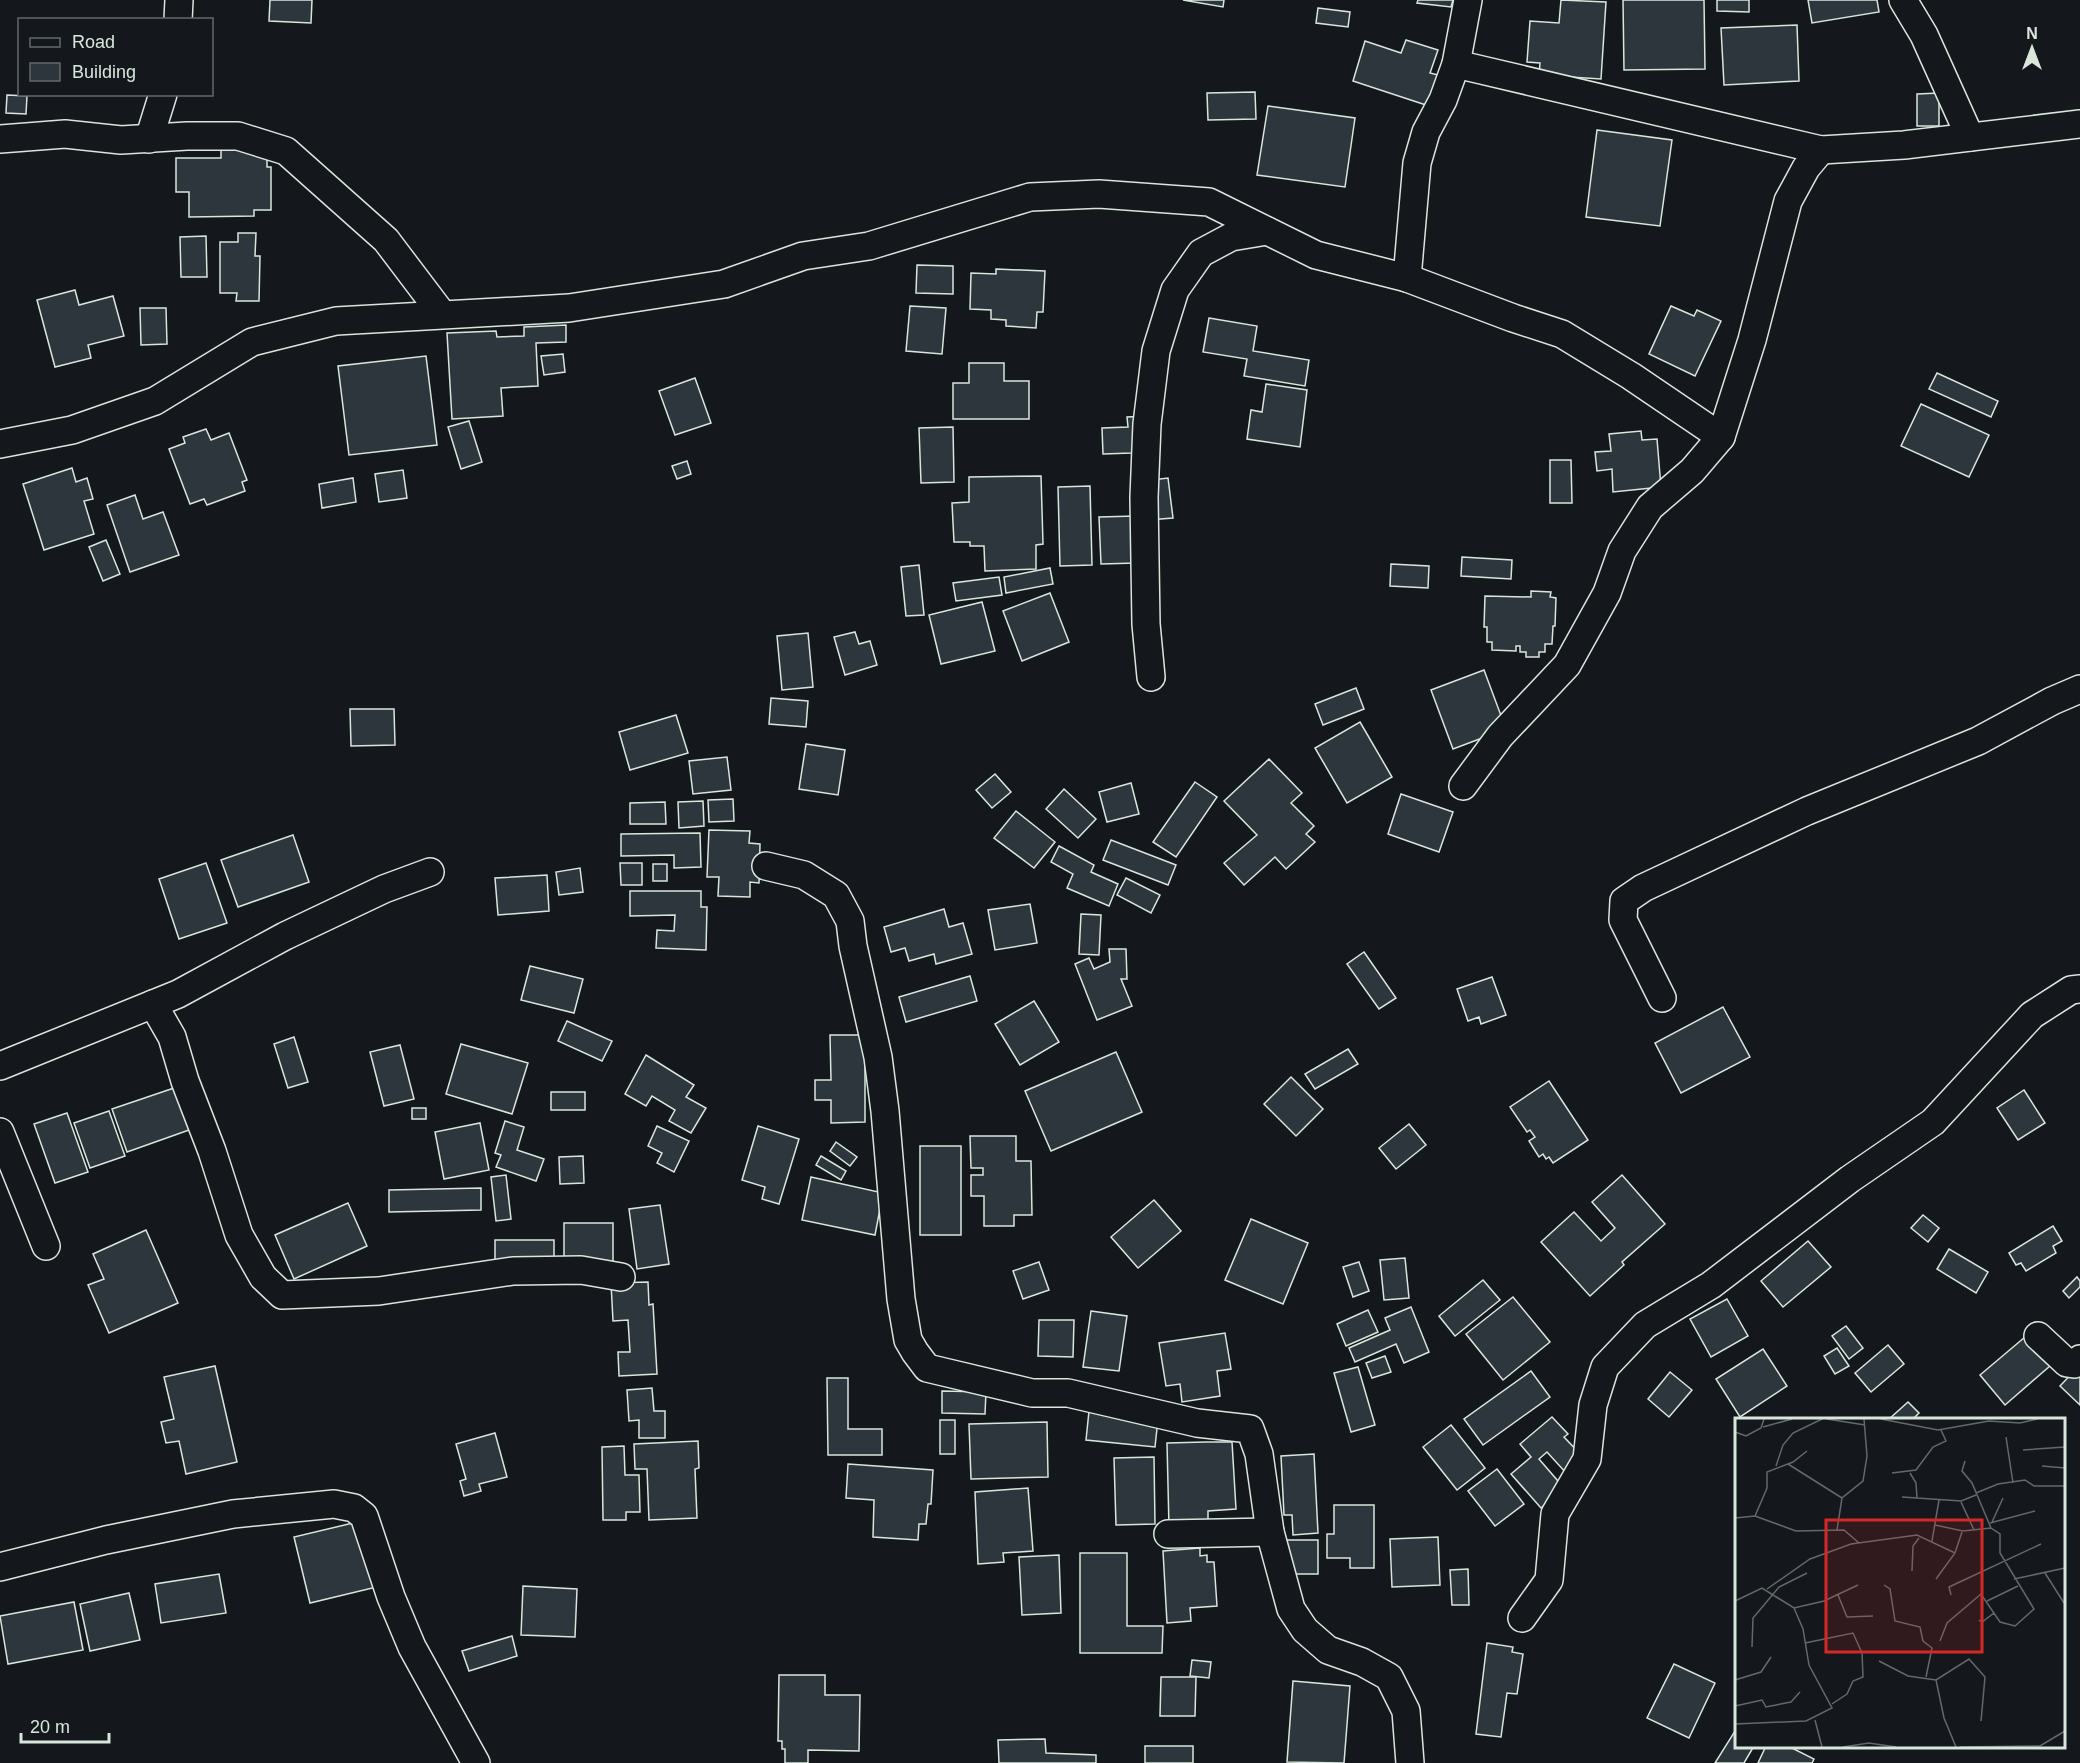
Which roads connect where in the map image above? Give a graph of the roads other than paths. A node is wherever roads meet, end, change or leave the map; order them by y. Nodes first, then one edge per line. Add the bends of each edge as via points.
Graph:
1 (179, 0) edge
2 (1468, 0) edge
3 (1903, 0) edge
4 (177, 18) edge
5 (1456, 64) junction
6 (162, 96) edge
7 (2080, 124) edge
8 (1970, 137) junction
9 (0, 139) edge
10 (149, 139) junction
11 (1821, 150) junction
12 (1267, 231) junction
13 (1407, 278) junction
14 (442, 314) junction
15 (1721, 437) junction
16 (0, 444) edge
17 (1151, 676) dead end
18 (2080, 689) edge
19 (1463, 786) dead end
20 (766, 866) dead end
21 (430, 872) dead end
22 (2080, 989) edge
23 (1662, 998) dead end
24 (153, 1004) junction
25 (0, 1066) edge
26 (0, 1132) edge
27 (46, 1246) dead end
28 (621, 1277) dead end
29 (2038, 1336) dead end
30 (2080, 1359) edge
31 (1270, 1532) junction
32 (1168, 1534) dead end
33 (0, 1567) edge
34 (1522, 1618) dead end
35 (476, 1763) edge
36 (1410, 1763) edge

1 - 4 street
2 - 5 street
3 - 8 street via 1924,35
5 - 11 street
5 - 13 street via 1417,163
6 - 10 street
7 - 8 street
8 - 11 street
9 - 10 street via 65,134
10 - 14 street via 238,136 286,151 386,240
11 - 15 street via 1788,201 1752,340
12 - 13 street via 1316,255
12 - 14 street via 1209,202 1099,194 1030,197 869,246 803,256 723,284 569,308
12 - 17 street via 1231,237 1202,253 1175,290 1156,351 1144,497
13 - 15 street via 1562,334
14 - 16 street via 336,321 252,342 155,401 72,430
15 - 19 street via 1692,471 1650,507 1623,551 1607,593 1567,665 1500,736
18 - 23 street via 1978,741 1807,811 1643,888 1624,901 1623,920
20 - 31 street via 804,875 836,895 850,921 878,1057 902,1299 908,1340 915,1353 927,1368 1032,1393 1068,1393 1197,1423 1250,1429 1259,1454
21 - 24 street via 384,889 285,936
22 - 34 street via 2071,990 2032,1015 1933,1122 1850,1179 1711,1285 1645,1325 1605,1367 1593,1405 1587,1460 1555,1514 1549,1580
24 - 25 street
24 - 28 street via 172,1037 239,1235 263,1277 282,1295 379,1291 513,1271 580,1270
26 - 27 street
29 - 30 street via 2067,1363 2074,1364
31 - 32 street
31 - 36 street via 1291,1609 1305,1630 1328,1650 1389,1677 1406,1711
33 - 35 street via 233,1514 334,1504 354,1508 364,1516 412,1647

